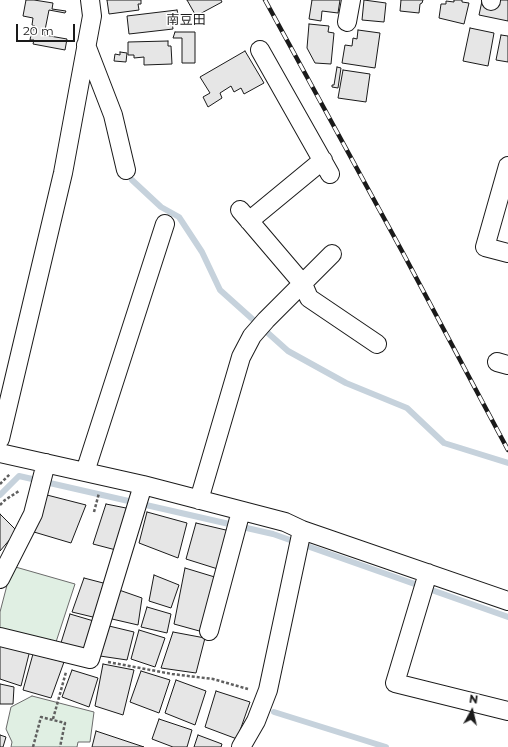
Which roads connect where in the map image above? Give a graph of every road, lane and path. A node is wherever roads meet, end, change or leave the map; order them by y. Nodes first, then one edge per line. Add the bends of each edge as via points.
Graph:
1 (90, 0) edge
2 (351, 0) edge
3 (347, 22) dead end
4 (86, 45) junction
5 (260, 50) dead end
6 (508, 166) edge
7 (126, 170) dead end
8 (165, 224) dead end
9 (508, 253) edge
10 (332, 254) dead end
11 (303, 284) junction
12 (376, 344) dead end
13 (0, 439) edge
14 (0, 453) edge
15 (45, 466) junction
16 (85, 472) junction
17 (143, 485) junction
18 (199, 500) junction
19 (95, 507) dead end
20 (241, 511) junction
21 (94, 512) dead end
22 (302, 530) junction
23 (428, 573) junction
24 (0, 579) edge
25 (508, 601) edge
26 (209, 631) dead end
27 (0, 637) edge
28 (71, 654) junction
29 (90, 659) junction
30 (267, 694) junction
31 (508, 711) edge
32 (53, 719) junction
33 (33, 747) edge
34 (60, 747) edge
35 (241, 747) edge

1 - 4 street via 92,16
2 - 3 street
4 - 7 street via 113,115
4 - 13 street via 63,173
5 - 11 street via 327,167 244,215
6 - 9 street via 485,246
8 - 16 street
10 - 11 street
11 - 12 street via 309,298
11 - 18 street via 252,336 241,357
14 - 15 street
15 - 16 street
15 - 24 street via 33,514
16 - 17 street
17 - 18 street
17 - 29 street
18 - 20 street
19 - 21 path
20 - 22 street via 285,522
20 - 26 street
22 - 23 street
22 - 30 street
23 - 25 street
23 - 31 street via 395,682
27 - 28 street
28 - 29 street
28 - 32 path
29 - 30 path via 213,679
30 - 35 street via 256,721
32 - 33 path via 41,717
32 - 34 path via 65,723

